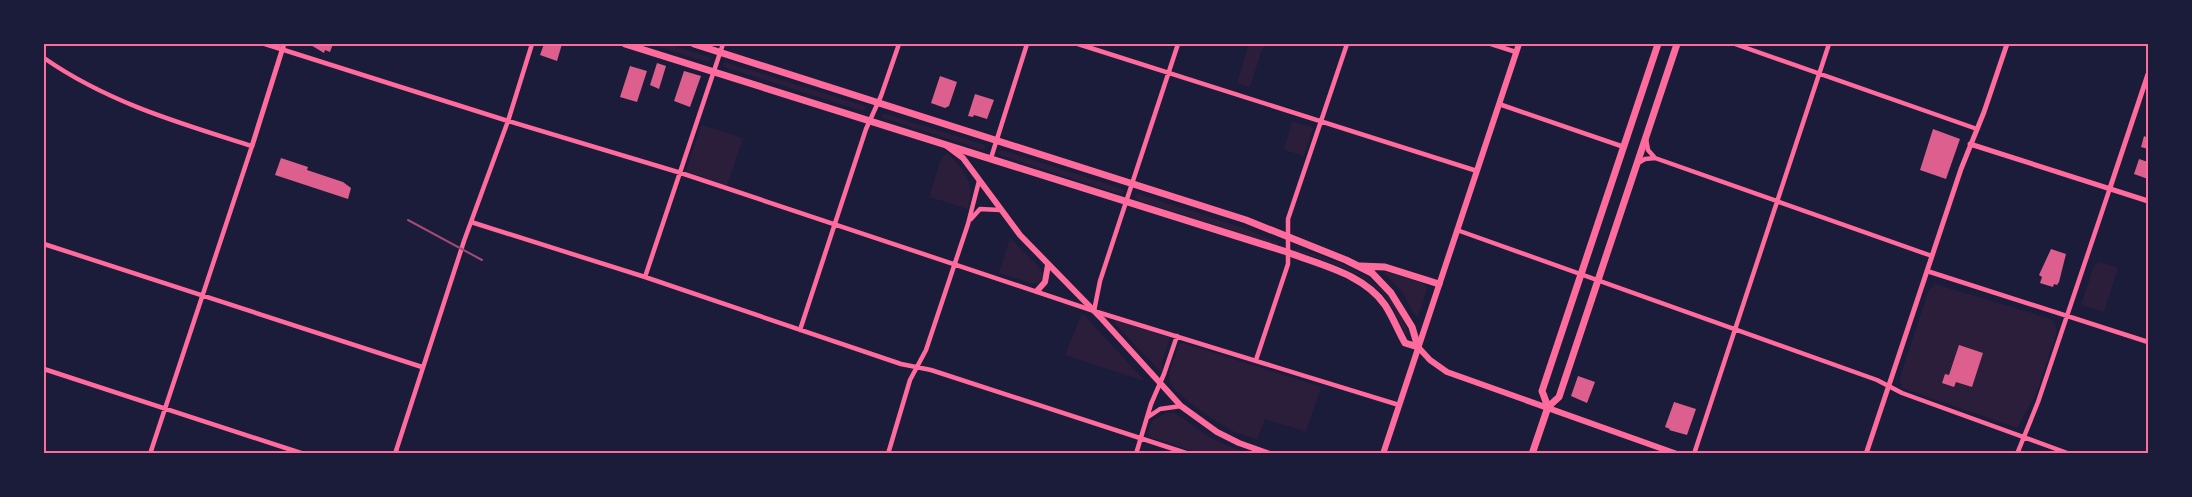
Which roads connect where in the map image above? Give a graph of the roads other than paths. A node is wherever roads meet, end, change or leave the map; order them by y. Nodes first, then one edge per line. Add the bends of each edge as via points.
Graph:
1 (265, 44) edge
2 (532, 44) edge
3 (625, 44) edge
4 (694, 44) edge
5 (723, 44) edge
6 (898, 44) edge
7 (1027, 44) edge
8 (1078, 44) edge
9 (1178, 44) edge
10 (1347, 44) edge
11 (1491, 44) edge
12 (1519, 44) edge
13 (1658, 44) edge
14 (1677, 44) edge
15 (1735, 44) edge
16 (1829, 44) edge
17 (2007, 44) edge
18 (283, 46) edge
19 (1516, 51) junction
20 (720, 52) junction
21 (44, 58) edge
22 (714, 72) junction
23 (1168, 72) junction
24 (1819, 74) junction
25 (2148, 74) edge
26 (878, 102) junction
27 (1499, 104) junction
28 (870, 120) junction
29 (507, 121) junction
30 (1321, 121) junction
31 (1977, 129) junction
32 (1646, 137) junction
33 (996, 140) junction
34 (941, 142) junction
35 (1970, 144) junction
36 (252, 146) junction
37 (1624, 147) junction
38 (991, 158) junction
39 (1655, 158) junction
40 (1637, 164) junction
41 (1477, 171) junction
42 (681, 173) junction
43 (980, 182) junction
44 (1132, 184) junction
45 (2110, 188) junction
46 (1127, 201) junction
47 (1778, 201) junction
48 (2148, 201) edge
49 (1000, 210) junction
50 (471, 222) junction
51 (968, 224) junction
52 (834, 226) junction
53 (1457, 230) junction
54 (1287, 236) junction
55 (44, 244) edge
56 (1287, 252) junction
57 (1932, 256) junction
58 (954, 264) junction
59 (1048, 265) junction
60 (1358, 265) junction
61 (1927, 271) junction
62 (1582, 275) junction
63 (645, 277) junction
64 (1598, 281) junction
65 (1439, 284) junction
66 (1037, 291) junction
67 (202, 295) junction
68 (1094, 311) junction
69 (2067, 316) junction
70 (800, 330) junction
71 (1735, 330) junction
72 (1177, 336) junction
73 (2148, 342) edge
74 (1418, 347) junction
75 (1256, 360) junction
76 (422, 367) junction
77 (917, 367) junction
78 (44, 369) edge
79 (1160, 384) junction
80 (1889, 386) junction
81 (1399, 405) junction
82 (1181, 406) junction
83 (1548, 407) junction
84 (164, 408) junction
85 (1148, 417) junction
86 (2024, 437) junction
87 (1141, 438) junction
88 (150, 453) edge
89 (304, 453) edge
90 (395, 453) edge
91 (888, 453) edge
92 (1136, 453) edge
93 (1189, 453) edge
94 (1270, 453) edge
95 (1383, 453) edge
96 (1532, 453) edge
97 (1677, 453) edge
98 (1694, 453) edge
99 (1866, 453) edge
100 (2018, 453) edge
101 (2070, 453) edge

1 - 18 street
2 - 29 street
3 - 22 main road
4 - 20 main road
5 - 20 street
6 - 26 street
7 - 33 street
8 - 23 street
9 - 23 street
10 - 30 street
11 - 19 street
12 - 19 main road
13 - 37 main road
14 - 32 main road
15 - 24 street
16 - 24 street
17 - 31 street
18 - 29 street
18 - 36 street
19 - 27 main road
20 - 22 street
20 - 26 main road
21 - 36 street via 83,83 130,105
22 - 28 main road
22 - 42 street
23 - 30 street
23 - 44 street
24 - 31 street
24 - 47 street
25 - 45 street
26 - 28 street
26 - 33 main road
27 - 37 street
27 - 41 main road
28 - 34 main road
28 - 52 street
29 - 42 street
29 - 50 street
30 - 41 street
30 - 54 street via 1288,219
31 - 35 street
32 - 39 street via 1648,150
32 - 40 main road
33 - 38 street
33 - 44 main road
34 - 38 main road
34 - 43 main road via 963,158
35 - 45 street
35 - 57 street
36 - 67 street
37 - 62 main road
38 - 46 main road
39 - 40 street
39 - 47 street
40 - 64 main road
41 - 53 main road
42 - 52 street
42 - 63 street
43 - 49 main road
43 - 51 street
44 - 46 street
44 - 54 main road
45 - 48 street
45 - 69 street
46 - 56 main road
46 - 68 street
47 - 57 street
47 - 71 street
49 - 51 street via 980,210
49 - 59 main road
50 - 63 street
50 - 76 street
51 - 58 street
52 - 58 street
52 - 70 street
53 - 62 street
53 - 65 main road
54 - 56 street
54 - 60 main road
55 - 67 street
56 - 74 main road via 1365,285 1385,305 1405,343
56 - 75 street via 1288,264
57 - 61 street
58 - 66 street
58 - 77 street via 926,351
59 - 66 main road via 1046,278
59 - 68 main road
60 - 65 main road via 1385,267
60 - 74 main road via 1391,293 1412,327
61 - 69 street
61 - 80 street
62 - 64 street
62 - 83 main road via 1542,391
63 - 70 street
64 - 71 street
64 - 83 main road via 1560,397
65 - 74 main road
66 - 68 street
67 - 76 street
67 - 84 street
68 - 72 street
68 - 79 main road
69 - 73 street
69 - 86 street
70 - 77 street
71 - 80 street
71 - 98 street
72 - 75 street
72 - 79 street
74 - 81 main road
74 - 83 main road via 1447,372
75 - 81 street
76 - 90 street
77 - 87 street
77 - 91 street
78 - 84 street
79 - 82 main road
79 - 85 street
80 - 86 street
80 - 99 street
81 - 95 main road
82 - 85 street
82 - 94 main road via 1217,432
83 - 96 main road
83 - 97 main road
84 - 88 street
84 - 89 street
85 - 87 street
86 - 100 street
86 - 101 street
87 - 92 street
87 - 93 street

